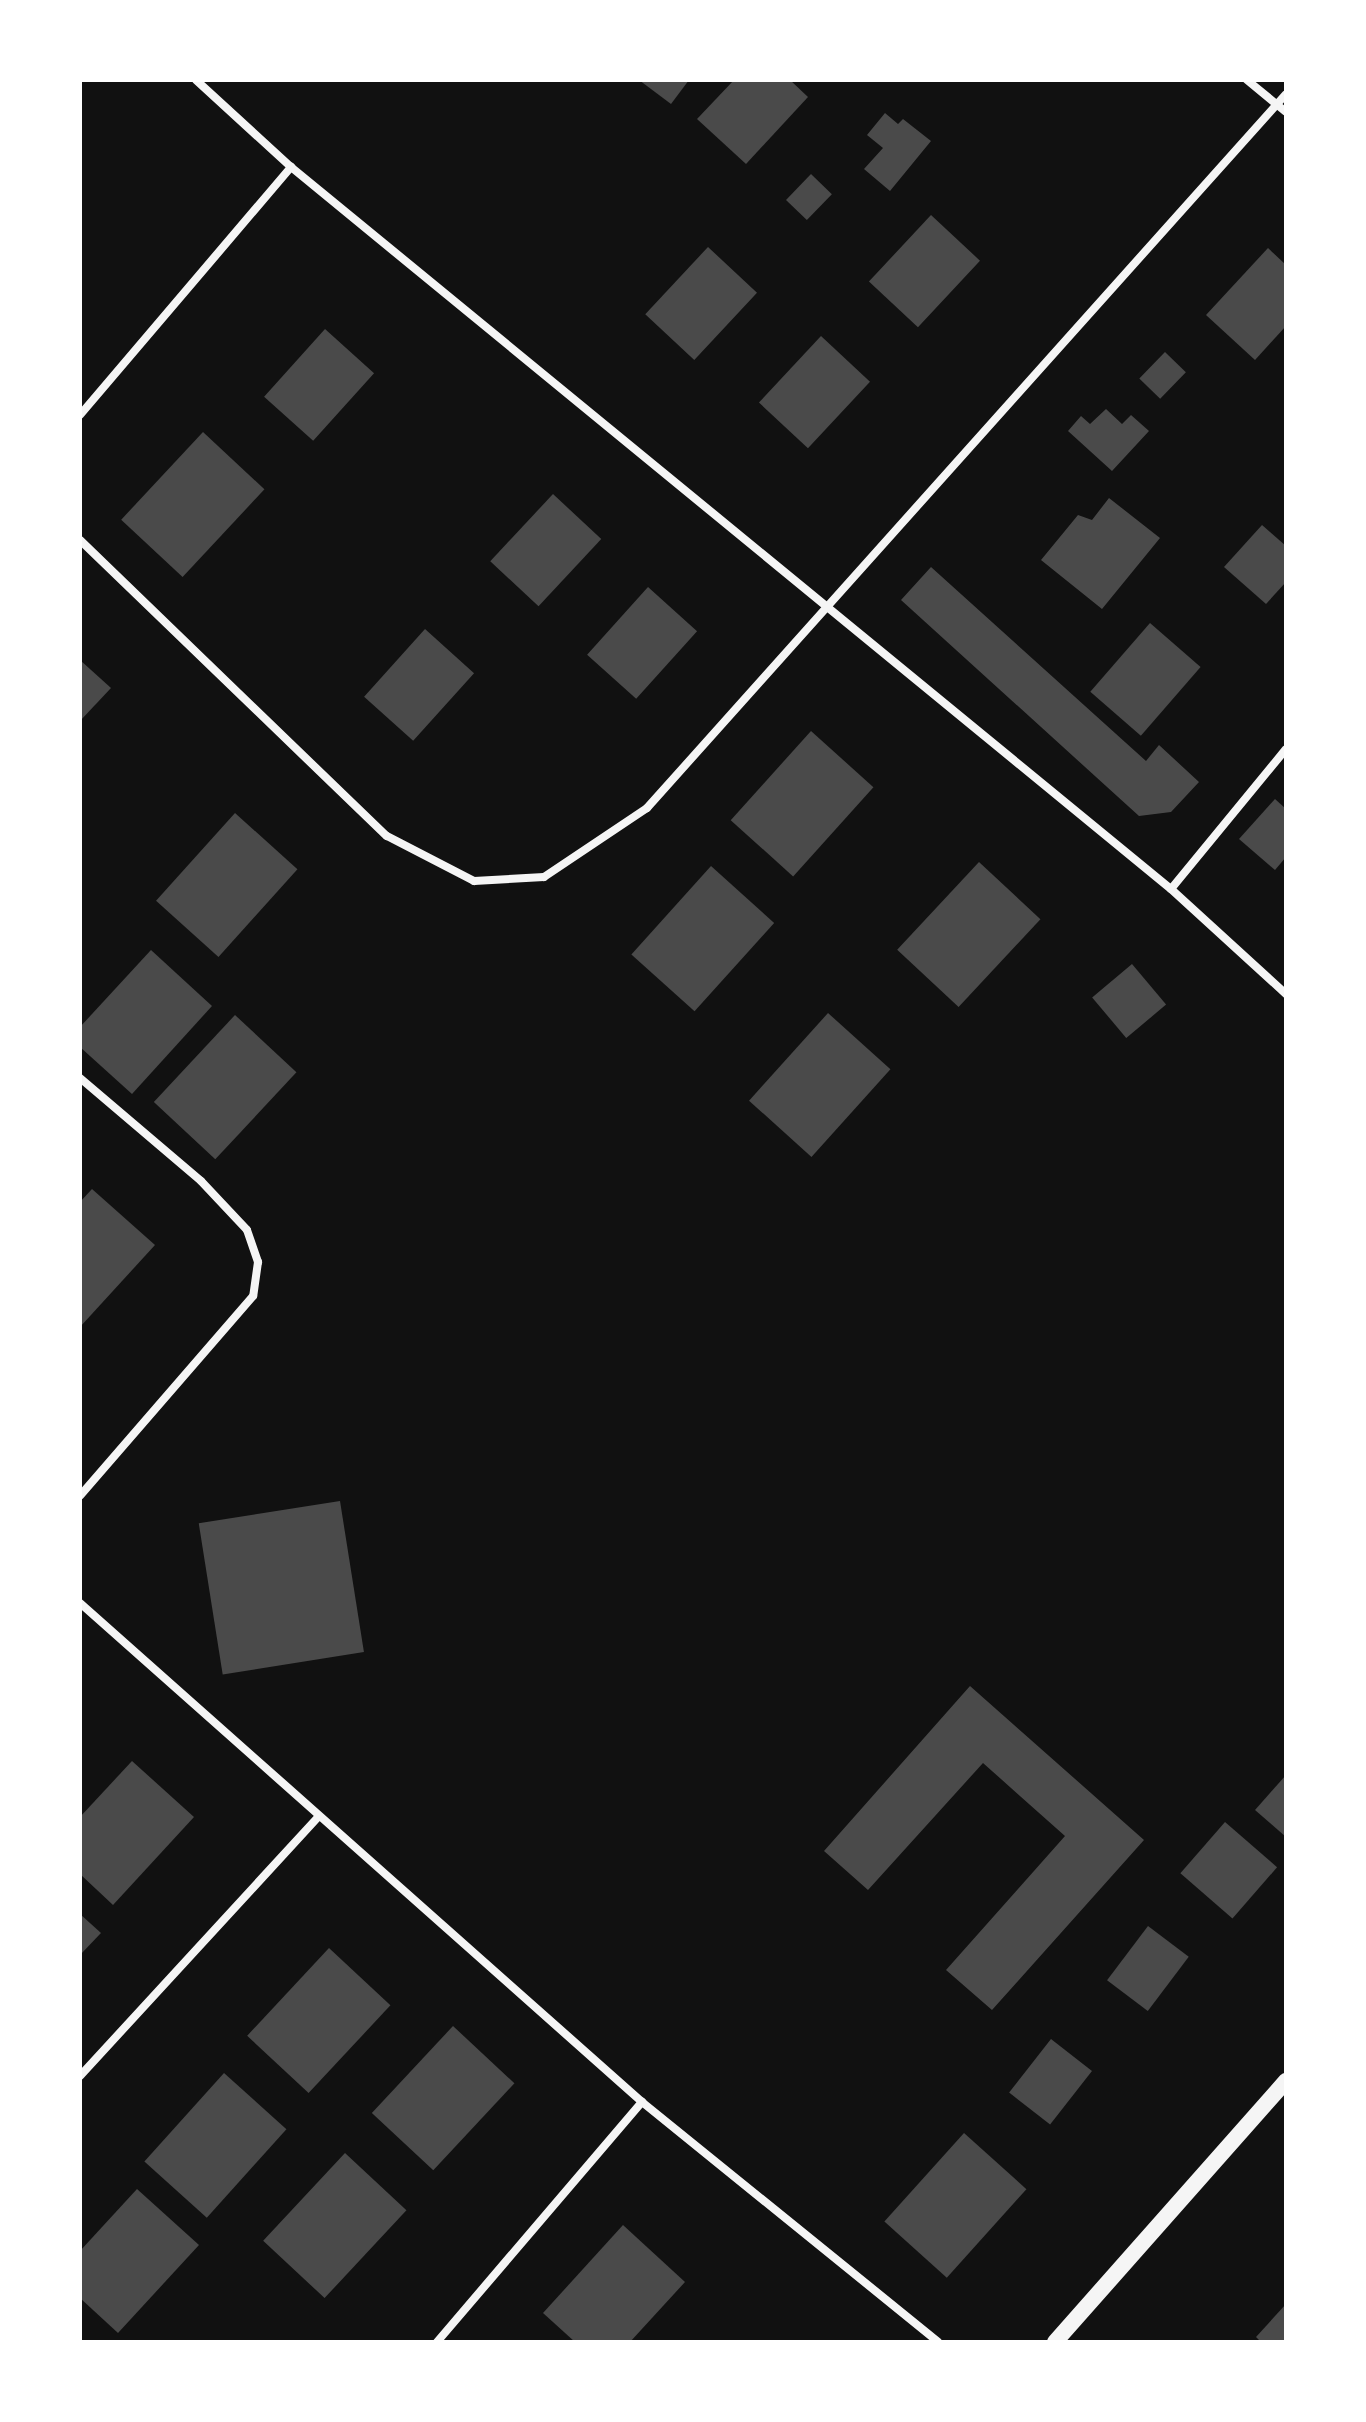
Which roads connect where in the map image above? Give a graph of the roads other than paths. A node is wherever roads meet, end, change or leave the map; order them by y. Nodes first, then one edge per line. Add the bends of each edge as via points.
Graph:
1 (196, 80) edge
2 (1247, 80) edge
3 (1286, 94) edge
4 (1277, 105) junction
5 (1286, 112) edge
6 (291, 167) junction
7 (80, 415) edge
8 (80, 540) edge
9 (830, 607) junction
10 (1286, 749) edge
11 (1171, 889) junction
12 (1286, 994) edge
13 (80, 1078) edge
14 (80, 1496) edge
15 (80, 1603) edge
16 (319, 1816) junction
17 (80, 2076) edge
18 (1286, 2081) edge
19 (642, 2102) junction
20 (437, 2342) edge
21 (938, 2342) edge
22 (1055, 2342) edge

1 - 6 street
2 - 4 street
3 - 4 street
4 - 5 street
4 - 9 street
6 - 7 street
6 - 9 street
8 - 9 street via 387,836 474,881 544,877 647,808
9 - 11 street
10 - 11 street
11 - 12 street
13 - 14 street via 201,1181 247,1230 258,1262 253,1296
15 - 16 street
16 - 17 street
16 - 19 street
18 - 22 main road
19 - 20 street
19 - 21 street

